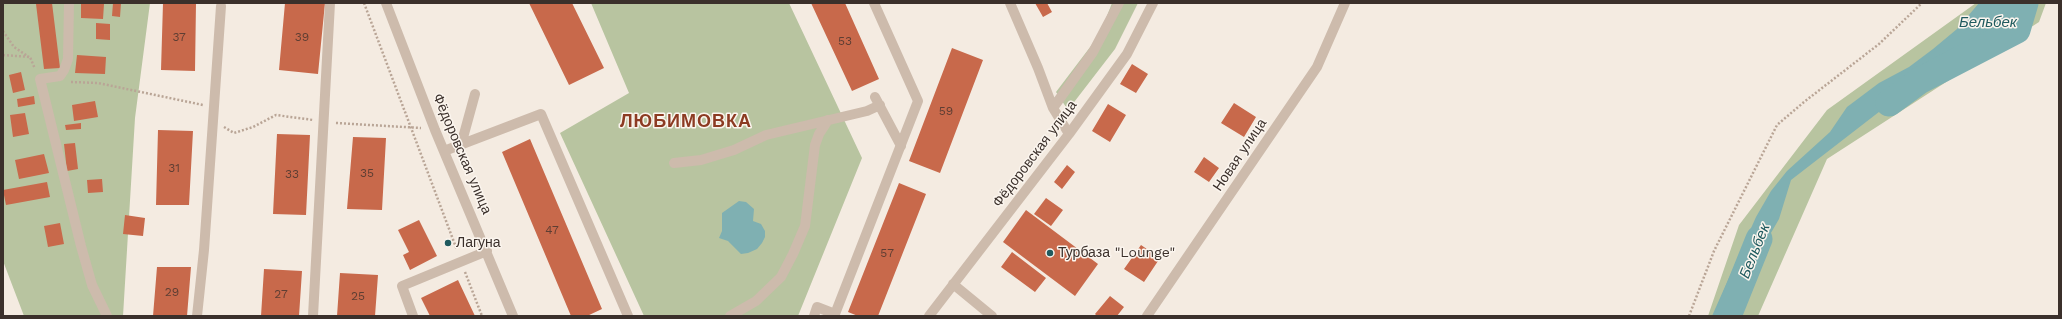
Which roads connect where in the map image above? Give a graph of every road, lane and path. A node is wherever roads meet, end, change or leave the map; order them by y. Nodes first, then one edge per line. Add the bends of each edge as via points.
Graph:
1 (69, 3) edge
2 (330, 3) edge
3 (364, 3) edge
4 (386, 3) edge
5 (874, 3) edge
6 (1010, 3) edge
7 (1119, 3) edge
8 (1153, 3) edge
9 (1345, 3) edge
10 (1922, 3) edge
11 (221, 6) dead end
12 (3, 31) edge
13 (3, 55) edge
14 (30, 57) junction
15 (60, 76) junction
16 (40, 79) junction
17 (475, 94) dead end
18 (214, 108) junction
19 (1053, 108) junction
20 (828, 120) junction
21 (323, 122) junction
22 (412, 126) junction
23 (435, 130) junction
24 (1069, 134) junction
25 (461, 145) junction
26 (901, 146) junction
27 (444, 151) junction
28 (674, 163) dead end
29 (487, 251) junction
30 (461, 261) junction
31 (953, 284) junction
32 (107, 316) edge
33 (197, 316) edge
34 (313, 316) edge
35 (413, 316) edge
36 (482, 316) edge
37 (512, 316) edge
38 (628, 316) edge
39 (730, 316) edge
40 (814, 316) edge
41 (929, 316) edge
42 (992, 316) edge
43 (1147, 316) edge
44 (1689, 316) edge

1 - 15 street via 68,59
2 - 21 street
3 - 22 path
4 - 23 street, Фёдоровская улица
5 - 26 street via 918,101
6 - 19 street
7 - 19 street via 1093,52
8 - 24 street, Фёдоровская улица via 1127,54
9 - 43 street, Новая улица via 1317,67
10 - 44 path via 1879,44 1777,125 1714,251
11 - 18 street
12 - 14 path via 14,47
13 - 14 path
14 - 16 path
15 - 16 street
15 - 18 path via 71,82 98,83
16 - 32 street via 92,285
17 - 25 street
18 - 21 path via 222,126 234,133 276,115
18 - 33 street
19 - 24 street
20 - 26 street via 867,111 878,101
20 - 28 street via 766,135 734,150 701,160
20 - 39 street via 815,145 805,226 793,254 781,277 756,301
21 - 22 path
21 - 34 street
22 - 23 path
22 - 30 path
23 - 27 street, Фёдоровская улица
24 - 31 street, Фёдоровская улица
25 - 27 street
25 - 38 street via 541,114
26 - 40 street via 835,314 818,307
27 - 29 street, Фёдоровская улица
29 - 30 street
29 - 37 street, Фёдоровская улица
30 - 35 street via 402,286
30 - 36 path
31 - 41 street, Фёдоровская улица
31 - 42 street

